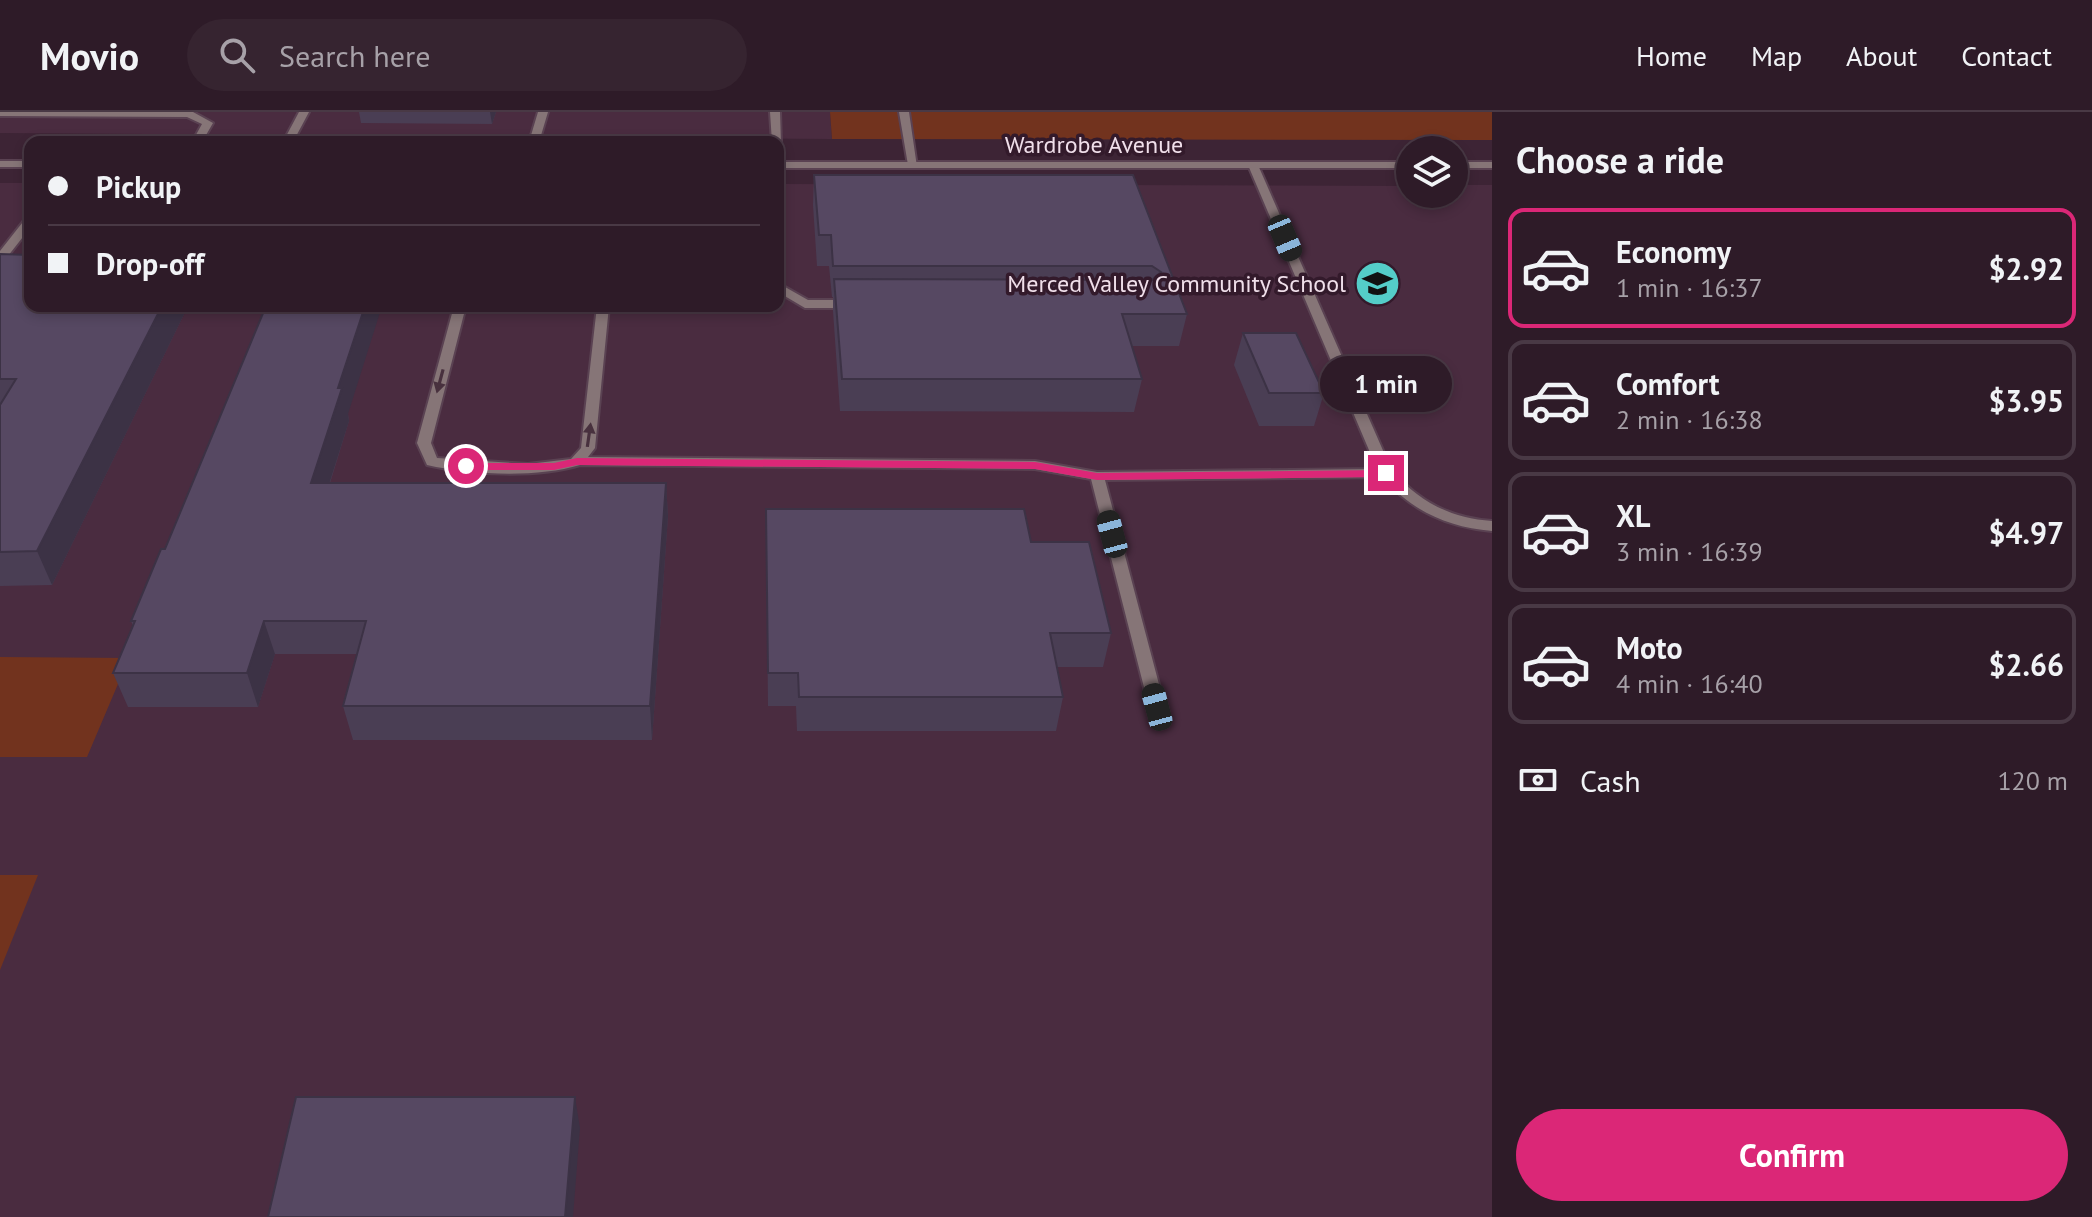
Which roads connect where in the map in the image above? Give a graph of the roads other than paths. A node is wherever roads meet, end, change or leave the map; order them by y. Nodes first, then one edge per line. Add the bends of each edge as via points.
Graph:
1 (304, 112) edge
2 (543, 112) edge
3 (775, 112) edge
4 (904, 112) edge
5 (0, 113) edge
6 (200, 136) edge
7 (291, 136) edge
8 (536, 136) edge
9 (777, 136) edge
10 (0, 164) edge
11 (24, 164) edge
12 (784, 165) edge
13 (913, 165) junction
14 (1253, 165) junction
15 (1396, 165) edge
16 (1468, 165) edge
17 (1492, 165) edge
18 (24, 228) edge
19 (0, 259) edge
20 (784, 291) edge
21 (867, 304) edge
22 (458, 312) edge
23 (602, 312) edge
24 (577, 461) junction
25 (1386, 473) junction
26 (1097, 476) junction
27 (1492, 526) edge
28 (1157, 707) dead end

1 - 7 street
2 - 8 street
3 - 9 street
4 - 13 street
5 - 6 street via 189,114 208,123
10 - 11 street
12 - 13 street, Wardrobe Avenue
13 - 14 street, Wardrobe Avenue
14 - 15 street, Wardrobe Avenue
14 - 25 street
16 - 17 street
18 - 19 street
20 - 21 street via 805,304
22 -> 24 street via 424,443 432,462 554,466
24 -> 23 street via 588,448
24 - 26 street via 1035,465
25 - 26 street
25 - 27 street via 1422,509 1467,525
26 - 28 street

